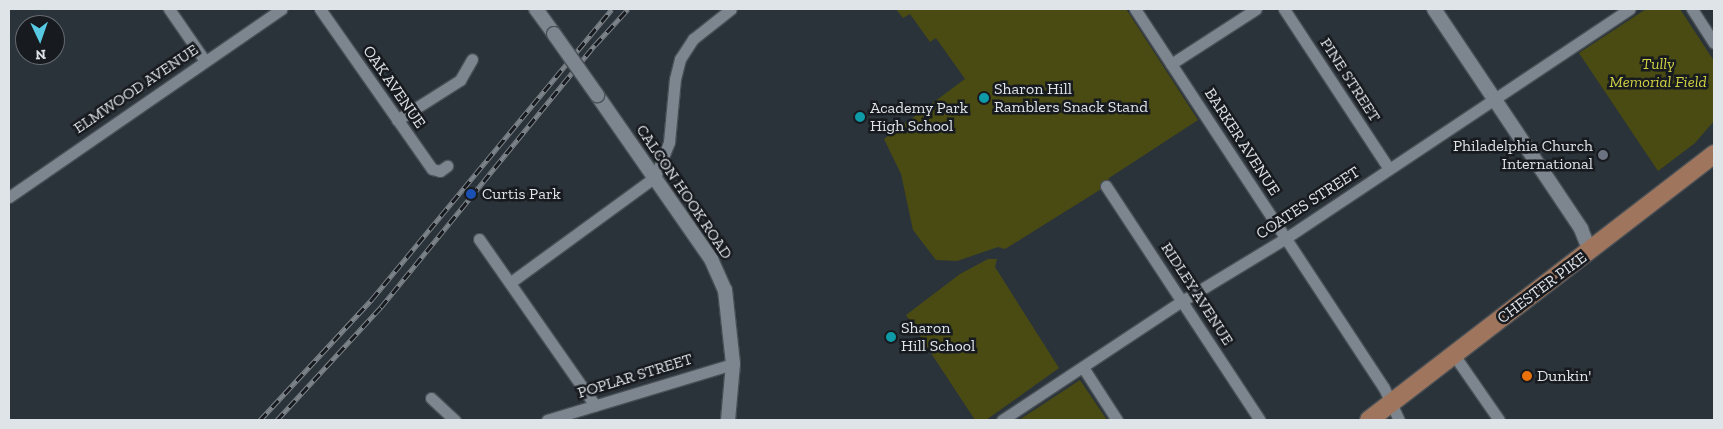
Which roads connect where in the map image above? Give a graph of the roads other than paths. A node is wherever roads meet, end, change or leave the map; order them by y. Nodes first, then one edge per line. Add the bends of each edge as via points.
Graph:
1 (170, 9) edge
2 (282, 9) edge
3 (320, 9) edge
4 (536, 9) edge
5 (731, 9) edge
6 (1135, 9) edge
7 (1256, 9) edge
8 (1284, 9) edge
9 (1434, 9) edge
10 (1630, 9) edge
11 (1692, 9) edge
12 (1714, 43) edge
13 (472, 59) dead end
14 (205, 61) junction
15 (1171, 64) junction
16 (1496, 100) junction
17 (397, 120) junction
18 (1714, 154) edge
19 (447, 166) dead end
20 (1389, 168) junction
21 (654, 177) junction
22 (1106, 186) dead end
23 (9, 197) edge
24 (479, 238) dead end
25 (1286, 238) junction
26 (1590, 251) junction
27 (511, 282) junction
28 (1182, 301) junction
29 (1454, 355) junction
30 (733, 364) junction
31 (1084, 369) junction
32 (431, 398) dead end
33 (1391, 403) junction
34 (595, 405) junction
35 (455, 420) edge
36 (547, 420) edge
37 (728, 420) edge
38 (1002, 420) edge
39 (1117, 420) edge
40 (1260, 420) edge
41 (1369, 420) edge
42 (1399, 420) edge
43 (1499, 420) edge

1 - 14 street
2 - 14 street, ELMWOOD AVENUE
3 - 17 street, OAK AVENUE
4 - 21 street, CALCON HOOK ROAD, bridge
5 - 21 street via 693,38 680,59 669,142
6 - 15 street, BARKER AVENUE
7 - 15 street
8 - 20 street, PINE STREET
9 - 16 street
10 - 16 street, COATES STREET
11 - 12 street
13 - 17 street via 460,80
14 - 23 street, ELMWOOD AVENUE
15 - 25 street, BARKER AVENUE
16 - 20 street, COATES STREET
16 - 26 street via 1581,229
17 - 19 street, OAK AVENUE via 432,169 440,171
18 - 26 main road, CHESTER PIKE
20 - 25 street, COATES STREET
21 - 27 street
21 - 30 street, CALCON HOOK ROAD via 711,259 724,290
22 - 28 street, RIDLEY AVENUE
24 - 27 street
25 - 28 street, COATES STREET
25 - 33 street, BARKER AVENUE
26 - 29 main road, CHESTER PIKE
27 - 34 street
28 - 31 street, COATES STREET
28 - 40 street, RIDLEY AVENUE
29 - 33 main road, CHESTER PIKE
29 - 43 street
30 - 34 street, POPLAR STREET
30 - 37 street, CALCON HOOK ROAD
31 - 38 street, COATES STREET
31 - 39 street
32 - 35 street
33 - 41 main road, CHESTER PIKE
33 - 42 street, BARKER AVENUE
34 - 36 street, POPLAR STREET

